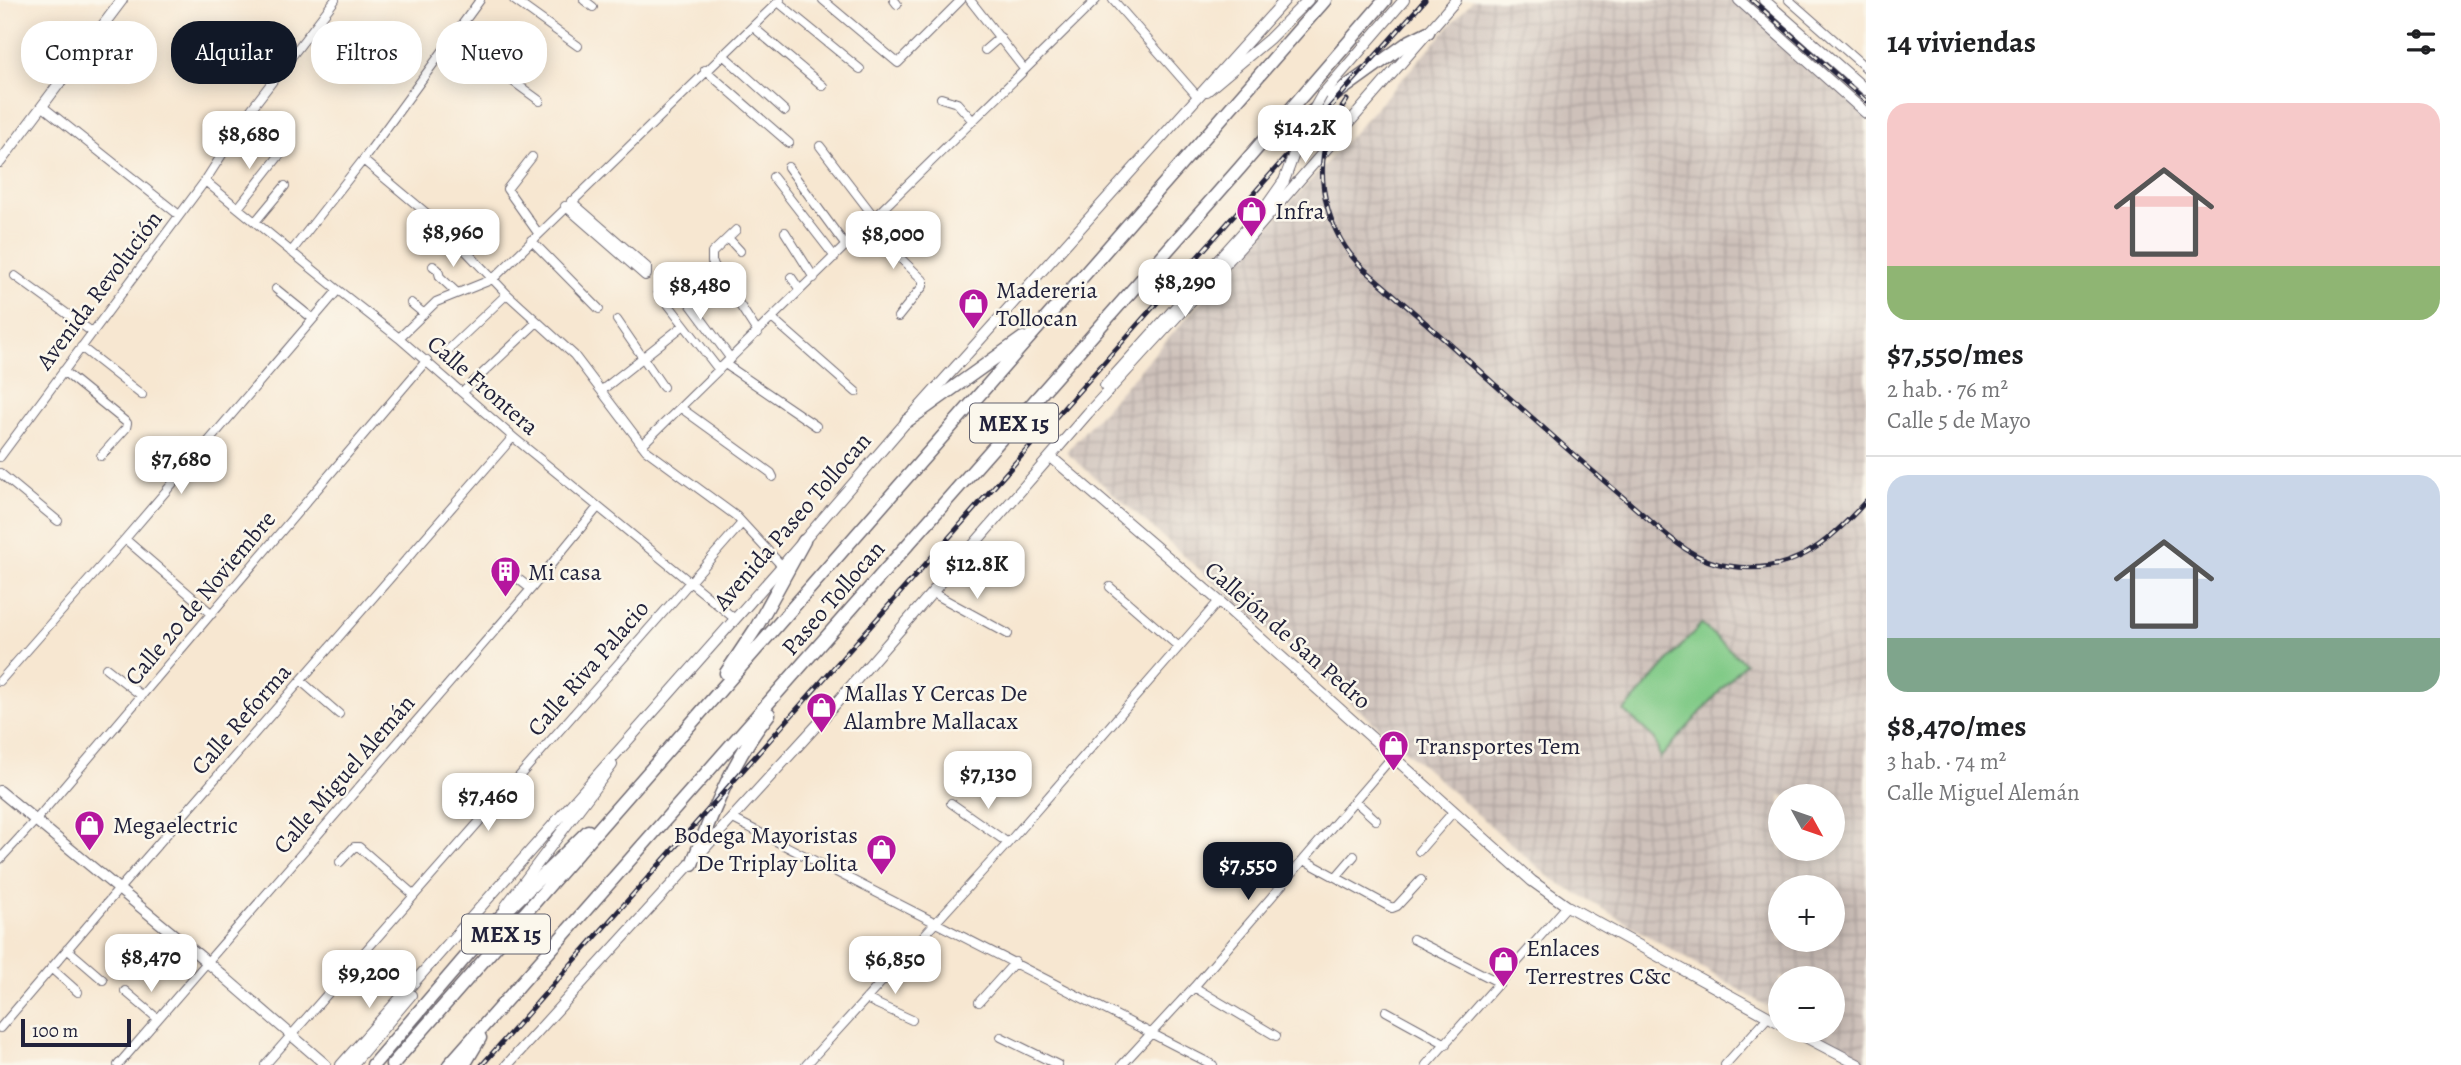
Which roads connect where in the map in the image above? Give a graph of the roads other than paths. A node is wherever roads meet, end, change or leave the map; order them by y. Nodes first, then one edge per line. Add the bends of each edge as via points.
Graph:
1 (122, 0) edge
2 (335, 0) edge
3 (480, 0) edge
4 (514, 0) edge
5 (584, 0) edge
6 (823, 0) edge
7 (961, 0) edge
8 (1096, 0) edge
9 (1113, 0) edge
10 (1285, 0) edge
11 (1308, 0) edge
12 (1325, 0) edge
13 (1385, 0) edge
14 (1404, 0) edge
15 (1456, 0) edge
16 (1739, 0) edge
17 (1764, 0) edge
18 (1789, 0) edge
19 (779, 1) edge
20 (972, 1) edge
21 (593, 7) dead end
22 (464, 21) edge
23 (753, 27) junction
24 (1428, 32) junction
25 (1000, 37) junction
26 (578, 46) dead end
27 (985, 50) dead end
28 (722, 54) junction
29 (436, 59) edge
30 (1866, 68) edge
31 (860, 69) dead end
32 (1024, 69) junction
33 (705, 70) junction
34 (517, 84) edge
35 (823, 86) dead end
36 (1866, 90) edge
37 (1198, 97) junction
38 (941, 98) dead end
39 (540, 101) dead end
40 (42, 106) junction
41 (785, 111) dead end
42 (1866, 113) edge
43 (973, 121) junction
44 (789, 143) dead end
45 (820, 146) dead end
46 (282, 152) dead end
47 (532, 157) dead end
48 (363, 160) junction
49 (0, 162) edge
50 (788, 167) dead end
51 (1239, 169) junction
52 (773, 177) dead end
53 (205, 181) junction
54 (285, 186) dead end
55 (568, 204) junction
56 (238, 208) junction
57 (179, 215) junction
58 (875, 218) junction
59 (255, 222) junction
60 (867, 226) junction
61 (736, 230) dead end
62 (785, 232) dead end
63 (538, 233) junction
64 (728, 238) junction
65 (531, 240) junction
66 (846, 246) junction
67 (740, 251) dead end
68 (291, 252) junction
69 (835, 257) junction
70 (433, 266) dead end
71 (15, 276) dead end
72 (645, 276) dead end
73 (791, 277) dead end
74 (814, 278) junction
75 (493, 279) junction
76 (674, 282) dead end
77 (276, 289) dead end
78 (338, 290) junction
79 (800, 290) junction
80 (657, 291) dead end
81 (456, 292) junction
82 (507, 294) junction
83 (411, 303) dead end
84 (599, 309) dead end
85 (423, 313) junction
86 (898, 317) dead end
87 (773, 318) junction
88 (313, 319) junction
89 (617, 320) dead end
90 (537, 322) junction
91 (684, 325) junction
92 (1041, 326) junction
93 (92, 332) junction
94 (758, 333) junction
95 (399, 338) junction
96 (81, 347) junction
97 (445, 353) dead end
98 (643, 356) junction
99 (427, 360) junction
100 (725, 364) junction
101 (63, 371) junction
102 (663, 387) dead end
103 (602, 390) junction
104 (856, 391) dead end
105 (463, 392) junction
106 (142, 396) dead end
107 (681, 408) junction
108 (907, 421) junction
109 (816, 426) dead end
110 (513, 437) junction
111 (642, 445) junction
112 (1061, 445) junction
113 (101, 456) dead end
114 (0, 457) edge
115 (1051, 457) junction
116 (0, 473) edge
117 (773, 477) dead end
118 (598, 507) junction
119 (58, 522) dead end
120 (742, 523) junction
121 (125, 539) junction
122 (804, 541) junction
123 (499, 564) dead end
124 (782, 566) junction
125 (690, 581) junction
126 (1111, 587) dead end
127 (531, 589) junction
128 (933, 593) junction
129 (1219, 601) junction
130 (212, 614) junction
131 (735, 619) junction
132 (842, 620) junction
133 (1008, 634) dead end
134 (1179, 647) junction
135 (106, 668) dead end
136 (0, 681) edge
137 (300, 681) junction
138 (142, 696) junction
139 (708, 703) junction
140 (339, 714) dead end
141 (619, 749) junction
142 (1393, 756) junction
143 (0, 791) edge
144 (1355, 801) junction
145 (951, 803) dead end
146 (620, 804) junction
147 (1454, 811) junction
148 (733, 818) junction
149 (1376, 820) dead end
150 (35, 821) junction
151 (1008, 843) junction
152 (1419, 851) dead end
153 (1354, 856) dead end
154 (0, 859) edge
155 (1304, 860) junction
156 (340, 862) dead end
157 (692, 864) junction
158 (1336, 877) junction
159 (1421, 880) dead end
160 (119, 889) junction
161 (414, 895) junction
162 (1567, 906) junction
163 (499, 918) junction
164 (936, 922) junction
165 (1413, 939) dead end
166 (67, 949) junction
167 (207, 962) junction
168 (1015, 962) junction
169 (51, 968) junction
170 (421, 976) junction
171 (103, 980) dead end
172 (1500, 983) junction
173 (1194, 988) junction
174 (125, 991) dead end
175 (78, 992) dead end
176 (866, 999) junction
177 (979, 1002) dead end
178 (1386, 1011) dead end
179 (492, 1015) junction
180 (1768, 1017) joint
181 (158, 1019) junction
182 (912, 1020) dead end
183 (0, 1028) edge
184 (1151, 1032) junction
185 (291, 1035) junction
186 (1276, 1036) dead end
187 (1002, 1037) dead end
188 (1817, 1043) edge
189 (1446, 1044) junction
190 (1040, 1061) edge
191 (118, 1065) edge
192 (265, 1065) edge
193 (326, 1065) edge
194 (341, 1065) edge
195 (352, 1065) edge
196 (373, 1065) edge
197 (392, 1065) edge
198 (449, 1065) edge
199 (464, 1065) edge
200 (509, 1065) edge
201 (806, 1065) edge
202 (1058, 1065) edge
203 (1122, 1065) edge
204 (1213, 1065) edge
205 (1426, 1065) edge
206 (1726, 1065) edge
207 (1859, 1065) edge

1 - 40 main road
2 - 53 street, Avenida Revolución via 252,108
3 - 22 street
4 - 26 street
5 - 21 street
6 - 7 street via 898,63
8 - 32 street
9 - 37 street
10 - 37 main road, Avenida Paseo Tollocan
11 - 37 main road, Avenida Paseo Tollocan
12 - 92 highway, Paseo Tollocan / MEX 15
13 - 51 highway, Paseo Tollocan / MEX 15
14 - 112 main road, bridge via 1322,95 1303,129 1284,181 1265,208 1096,396
15 - 24 main road
16 - 42 main road
17 - 36 main road
18 - 30 street
19 - 23 street
19 - 31 street
20 - 25 street
23 - 28 street
23 - 35 street
24 - 51 highway via 1328,98
24 - 112 main road
25 - 27 street
25 - 32 street
28 - 33 street
28 - 41 street
29 - 48 street
32 - 43 street
33 - 44 street
33 - 55 street
34 - 39 street
37 - 108 main road, Avenida Paseo Tollocan
38 - 43 street via 957,103
40 - 49 main road
40 - 57 street
43 - 58 street
45 - 58 street
46 - 56 street
47 - 63 street via 507,192
48 - 68 street
48 - 75 street via 443,226
50 - 66 street
51 - 132 highway, Paseo Tollocan / MEX 15
52 - 69 street
53 - 56 street, Calle Frontera
53 - 57 street, Avenida Revolución
54 - 59 street
55 - 63 street
55 - 72 street
56 - 59 street, Calle Frontera
57 - 93 street, Avenida Revolución
58 - 60 street
59 - 68 street, Calle Frontera
60 - 66 street
60 - 86 street via 923,280
61 - 64 street
62 - 74 street
63 - 65 street
64 - 67 street
64 - 94 street via 712,253 712,262
65 - 75 street
65 - 84 street
66 - 69 street
68 - 78 street, Calle Frontera
69 - 74 street
70 - 81 street
71 - 93 street
73 - 79 street
74 - 79 street
75 - 81 street
75 - 82 street
76 - 100 street
77 - 88 street
78 - 88 street
78 - 95 street, Calle Frontera
79 - 87 street
80 - 91 street
81 - 85 street
82 - 90 street
82 - 97 street
83 - 85 street
85 - 95 street
87 - 94 street
87 - 104 street
88 - 121 street
89 - 98 street
90 - 103 street via 574,355
90 - 105 street
91 - 98 street
91 - 100 street
92 - 108 highway
92 - 139 highway, Paseo Tollocan / MEX 15
93 - 96 street, Avenida Revolución
94 - 100 street
95 - 99 street, Calle Frontera
96 - 101 street, Avenida Revolución
96 - 106 street
98 - 102 street
98 - 103 street
99 - 105 street, Calle Frontera
99 - 130 street, Calle 20 de Noviembre
100 - 107 street
100 - 109 street
101 - 113 street via 127,423
101 - 114 street, Avenida Revolución
103 - 111 street
105 - 110 street, Calle Frontera
107 - 111 street
107 - 117 street
108 - 122 main road, Avenida Paseo Tollocan
110 - 118 street, Calle Frontera
110 - 137 street, Calle Reforma
111 - 120 street
112 - 115 main road
115 - 128 main road
115 - 129 main road, Callejón de San Pedro
116 - 119 street
118 - 125 street, Calle Frontera
118 - 127 street, Calle Miguel Alemán
120 - 124 street
120 - 125 street, Calle Riva Palacio
121 - 130 street
121 - 136 street
122 - 124 main road, Avenida Paseo Tollocan
122 - 139 highway
123 - 127 street
124 - 131 main road, Avenida Paseo Tollocan
125 - 131 street, Calle Frontera
125 - 161 street, Calle Riva Palacio
126 - 134 street
127 - 167 street, Calle Miguel Alemán
128 - 133 street
128 - 148 main road
129 - 134 street
129 - 142 main road, Callejón de San Pedro
130 - 138 street, Calle 20 de Noviembre
131 - 141 main road, Avenida Paseo Tollocan
132 - 157 highway via 745,748
132 - 179 highway, Paseo Tollocan / MEX 15
134 - 151 street
135 - 138 street
137 - 140 street
137 - 160 street, Calle Reforma
138 - 150 street, Calle 20 de Noviembre
139 - 146 highway, Paseo Tollocan / MEX 15
141 - 163 main road
141 - 170 main road, Avenida Paseo Tollocan
142 - 144 street
142 - 147 main road, Callejón de San Pedro
143 - 150 main road
144 - 149 street
144 - 155 street
145 - 151 street
146 - 163 highway
146 - 197 highway, Paseo Tollocan / MEX 15
147 - 152 street
147 - 162 main road, Callejón de San Pedro
148 - 157 main road
148 - 164 street
150 - 154 street, Calle 20 de Noviembre
150 - 160 main road
151 - 164 street
153 - 158 street
155 - 158 street
155 - 173 street
156 - 161 street via 359,847
157 - 200 main road
158 - 159 street via 1393,908
160 - 166 street, Calle Reforma
160 - 167 main road
161 - 185 street, Calle Riva Palacio
162 - 172 street
162 - 180 main road, Callejón de San Pedro
163 - 196 highway
164 - 168 street
164 - 176 street
165 - 172 street
166 - 169 street, Calle Reforma
166 - 171 street
167 - 181 street, Calle Miguel Alemán
167 - 185 main road
168 - 177 street
168 - 184 street
169 - 175 street
169 - 183 street, Calle Reforma
170 - 194 main road, Avenida Paseo Tollocan
170 - 195 main road, Avenida Paseo Tollocan via 408,1000
172 - 189 street
173 - 184 street
173 - 186 street
174 - 181 street
176 - 182 street
176 - 201 street
178 - 189 street
179 - 198 highway, Paseo Tollocan / MEX 15
179 - 199 highway
180 - 206 street
181 - 191 street, Calle Miguel Alemán
184 - 203 street
184 - 204 street
185 - 192 street, Calle Riva Palacio
185 - 193 main road
187 - 190 street
188 - 207 main road
189 - 205 street
190 - 202 street

